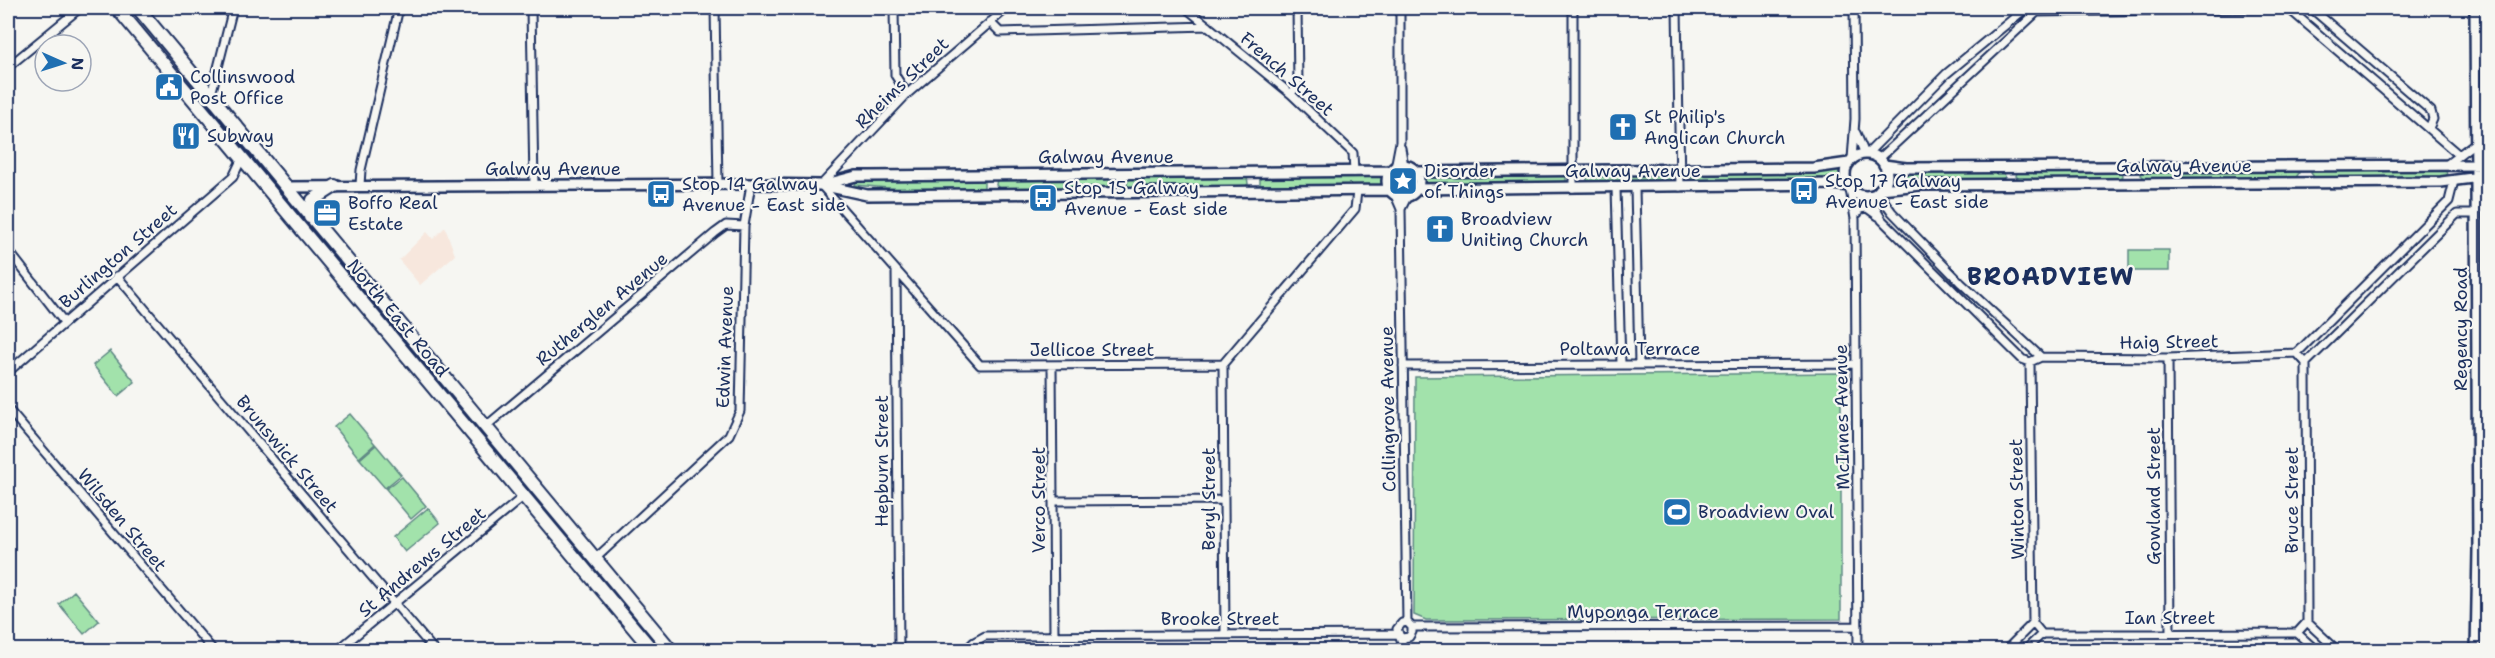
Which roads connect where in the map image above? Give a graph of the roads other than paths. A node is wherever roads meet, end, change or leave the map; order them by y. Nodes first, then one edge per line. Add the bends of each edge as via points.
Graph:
1 (80, 8) edge
2 (117, 8) edge
3 (138, 8) edge
4 (233, 8) edge
5 (399, 8) edge
6 (531, 8) edge
7 (715, 8) edge
8 (894, 8) edge
9 (1007, 8) edge
10 (1186, 8) edge
11 (1297, 8) edge
12 (1400, 8) edge
13 (1573, 8) edge
14 (1677, 8) edge
15 (1854, 8) edge
16 (2025, 8) edge
17 (2165, 8) edge
18 (2288, 8) edge
19 (2305, 8) edge
20 (2311, 8) edge
21 (2475, 8) edge
22 (2487, 8) edge
23 (2037, 12) junction
24 (990, 22) junction
25 (1208, 26) junction
26 (8, 67) edge
27 (907, 94) junction
28 (1291, 94) junction
29 (2476, 95) junction
30 (2487, 95) edge
31 (211, 97) junction
32 (2487, 119) edge
33 (1854, 128) junction
34 (2429, 128) junction
35 (1857, 140) junction
36 (1878, 141) junction
37 (2476, 142) junction
38 (1866, 154) junction
39 (2459, 155) junction
40 (242, 158) junction
41 (1850, 161) junction
42 (1881, 162) junction
43 (2446, 165) junction
44 (2476, 165) junction
45 (2487, 165) edge
46 (1397, 168) junction
47 (1679, 169) junction
48 (1573, 171) junction
49 (1354, 172) junction
50 (1416, 172) junction
51 (2487, 176) edge
52 (2476, 179) junction
53 (2454, 181) junction
54 (750, 184) junction
55 (360, 185) junction
56 (534, 185) junction
57 (718, 185) junction
58 (821, 185) junction
59 (335, 186) junction
60 (285, 187) junction
61 (1680, 187) junction
62 (1573, 188) junction
63 (1616, 188) junction
64 (1635, 188) junction
65 (1850, 188) junction
66 (1417, 189) junction
67 (1879, 190) junction
68 (1357, 191) junction
69 (270, 192) junction
70 (1393, 193) junction
71 (1866, 195) junction
72 (1407, 197) junction
73 (1401, 209) junction
74 (1859, 209) junction
75 (2476, 214) junction
76 (310, 217) junction
77 (1855, 219) junction
78 (1882, 220) junction
79 (744, 226) junction
80 (8, 250) edge
81 (896, 272) junction
82 (117, 276) junction
83 (64, 322) junction
84 (2297, 353) junction
85 (2041, 357) junction
86 (2168, 358) junction
87 (2030, 362) junction
88 (2306, 363) junction
89 (1223, 364) junction
90 (1621, 364) junction
91 (1638, 364) junction
92 (1856, 364) junction
93 (1052, 365) junction
94 (1403, 366) junction
95 (8, 372) edge
96 (8, 409) edge
97 (485, 427) junction
98 (2483, 434) edge
99 (535, 487) junction
100 (524, 496) junction
101 (1224, 500) junction
102 (1055, 501) junction
103 (2483, 550) edge
104 (595, 559) junction
105 (395, 604) junction
106 (2307, 622) junction
107 (2033, 623) junction
108 (1858, 626) junction
109 (1405, 630) junction
110 (2042, 633) junction
111 (2170, 633) junction
112 (2298, 633) junction
113 (1054, 634) junction
114 (1225, 634) junction
115 (213, 651) edge
116 (338, 651) edge
117 (434, 651) edge
118 (652, 651) edge
119 (671, 651) edge
120 (899, 651) edge
121 (966, 651) edge
122 (1406, 651) edge
123 (1858, 651) edge
124 (2006, 651) edge
125 (2025, 651) edge
126 (2316, 651) edge
127 (2337, 651) edge
128 (2476, 651) edge

1 - 26 street
2 - 40 highway, North East Road
3 - 31 highway, North East Road
4 - 31 street
5 - 55 street
6 - 56 street
7 - 57 street
8 - 27 street via 895,75
9 - 24 street, Rheims Street
10 - 25 street, French Street
11 - 28 street via 1298,84
12 - 46 street
13 - 48 street
14 - 47 street
15 - 33 street
16 - 23 street
16 - 36 street via 1946,74
17 - 18 street
17 - 23 street
18 - 19 street
18 - 34 street
20 - 34 street via 2431,111
21 - 29 street, Regency Road
22 - 30 street
23 - 42 street
24 - 25 street via 1000,32
24 - 27 street, Rheims Street
25 - 28 street, French Street
27 - 58 street, Rheims Street
28 - 49 street, French Street via 1353,153
29 - 30 street
29 - 37 street, Regency Road
30 - 32 street
31 - 60 highway, North East Road
33 - 35 street
33 - 41 street
34 - 39 street
35 - 36 street
35 - 38 street
36 - 38 street
37 - 39 street
37 - 44 street, Regency Road
38 - 41 street
38 - 42 street
39 - 43 street
40 - 69 highway, North East Road
40 - 82 street, Burlington Street via 233,177
41 - 47 street, Galway Avenue via 1814,168
41 - 65 street via 1845,175
42 - 43 street, Galway Avenue via 1918,168
42 - 67 street via 1886,178
43 - 44 street, Galway Avenue
44 - 45 street, Galway Avenue
44 - 52 street, Regency Road
46 - 49 street, Galway Avenue
46 - 50 street
46 - 70 street via 1388,183
47 - 48 street, Galway Avenue
47 - 61 street
48 - 50 street, Galway Avenue
48 - 62 street
49 - 58 street, Galway Avenue via 863,176
50 - 66 street
51 - 52 street, Galway Avenue
52 - 53 street, Galway Avenue
52 - 75 street, Regency Road
53 - 67 street, Galway Avenue via 1921,185
53 - 84 street via 2449,201
54 - 57 street, Galway Avenue
54 - 58 street, Galway Avenue
54 - 79 street, Edwin Avenue
55 - 56 street, Galway Avenue
55 - 59 street, Galway Avenue
56 - 57 street, Galway Avenue
58 - 68 street, Galway Avenue via 867,195
58 - 81 street, Jellicoe Street
59 - 60 street, Galway Avenue
59 - 76 highway via 313,200
60 - 69 highway
60 - 76 highway, North East Road
61 - 64 street, Galway Avenue
61 - 65 street, Galway Avenue via 1833,184
62 - 63 street, Galway Avenue
62 - 66 street, Galway Avenue
63 - 64 street, Galway Avenue
63 - 90 street
64 - 91 street
65 - 71 street
65 - 77 street, McInnes Avenue
66 - 72 street
67 - 71 street
67 - 85 street via 1892,212
68 - 70 street, Galway Avenue
68 - 89 street via 1355,209
69 - 100 highway, North East Road
70 - 72 street
70 - 73 street, Collingrove Avenue
71 - 74 street, McInnes Avenue
71 - 78 street
72 - 73 street, Collingrove Avenue
73 - 94 street, Collingrove Avenue
74 - 77 street, McInnes Avenue
74 - 78 street via 1867,208
75 - 88 street via 2457,214
75 - 98 street, Regency Road
76 - 97 highway, North East Road
77 - 92 street, McInnes Avenue
78 - 87 street via 2002,341
79 - 97 street, Rutherglen Avenue via 726,225 715,233
79 - 104 street, Edwin Avenue via 740,411 729,435
80 - 83 street
81 - 93 street, Jellicoe Street via 980,365
81 - 120 street, Hepburn Street
82 - 83 street, Burlington Street
82 - 105 street, Brunswick Street
83 - 95 street, Burlington Street
84 - 86 street, Haig Street
84 - 88 street
85 - 86 street, Haig Street
85 - 87 street, Haig Street
86 - 111 street, Gowland Street
87 - 107 street, Winton Street
88 - 106 street, Bruce Street
89 - 93 street, Jellicoe Street
89 - 101 street, Beryl Street
90 - 91 street, Poltawa Terrace
90 - 94 street, Poltawa Terrace
91 - 92 street, Poltawa Terrace
92 - 108 street, McInnes Avenue
93 - 102 street, Verco Street
94 - 109 street, Collingrove Avenue
96 - 115 street, Wilsden Street
97 - 99 highway, North East Road
98 - 103 street, Regency Road
99 - 100 highway
99 - 104 highway, North East Road
100 - 105 street, St Andrews Street
100 - 118 highway, North East Road
101 - 102 street
101 - 114 street, Beryl Street
102 - 113 street, Verco Street
103 - 128 street, Regency Road
104 - 119 highway, North East Road
105 - 116 street, St Andrews Street
105 - 117 street, Brunswick Street
106 - 112 street
106 - 127 street
107 - 110 street
107 - 124 street
108 - 109 street, Myponga Terrace
108 - 123 street, McInnes Avenue
109 - 114 street, Brooke Street
109 - 122 street, Collingrove Avenue
110 - 111 street, Ian Street
110 - 125 street
111 - 112 street, Ian Street
112 - 126 street
113 - 114 street, Brooke Street
113 - 121 street via 985,636

